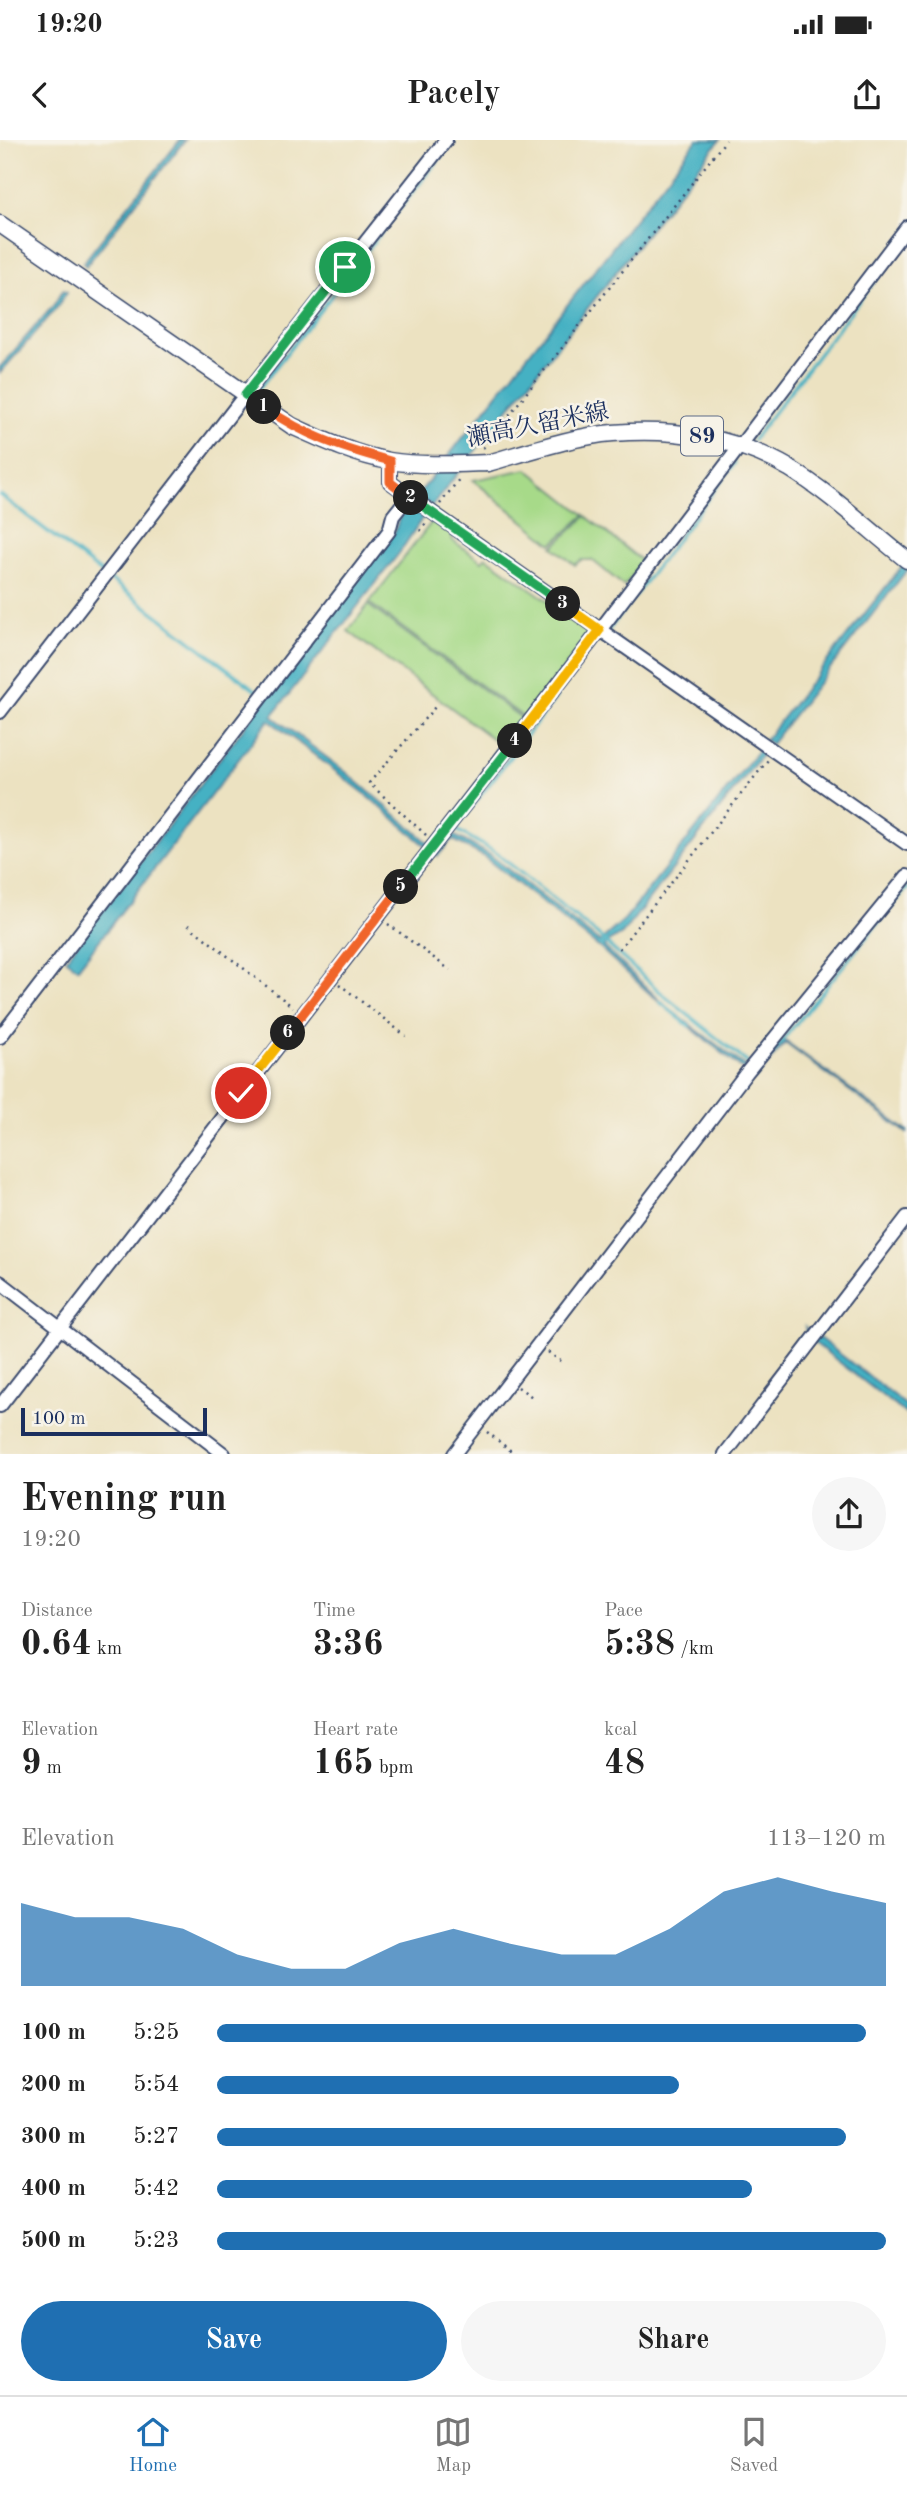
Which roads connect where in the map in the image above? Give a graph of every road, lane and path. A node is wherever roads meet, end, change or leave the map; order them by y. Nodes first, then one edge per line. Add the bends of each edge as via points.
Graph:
1 (446, 140) edge
2 (726, 140) edge
3 (0, 224) edge
4 (907, 227) edge
5 (245, 395) junction
6 (740, 446) junction
7 (390, 461) junction
8 (470, 463) junction
9 (409, 496) junction
10 (433, 513) junction
11 (419, 531) dead end
12 (905, 558) edge
13 (600, 630) junction
14 (435, 707) dead end
15 (0, 712) edge
16 (767, 747) junction
17 (435, 843) junction
18 (907, 844) edge
19 (907, 876) edge
20 (378, 916) junction
21 (188, 925) dead end
22 (619, 949) dead end
23 (450, 970) dead end
24 (331, 977) junction
25 (302, 1015) junction
26 (406, 1036) dead end
27 (0, 1037) edge
28 (907, 1217) edge
29 (0, 1282) edge
30 (60, 1328) junction
31 (537, 1345) junction
32 (562, 1362) dead end
33 (509, 1381) junction
34 (535, 1399) dead end
35 (0, 1406) edge
36 (476, 1424) junction
37 (221, 1453) edge
38 (454, 1454) edge
39 (515, 1454) edge
40 (725, 1454) edge

1 - 5 street
2 - 8 path
3 - 5 main road, 瀬高久留米線 / 89
4 - 6 street
5 - 7 main road, 瀬高久留米線 / 89 via 292,426 336,446
5 - 15 street
6 - 8 main road, 瀬高久留米線 / 89 via 664,431 611,433 488,463
6 - 12 main road, 瀬高久留米線 / 89 via 786,466 818,487
6 - 13 street
7 - 8 main road, 瀬高久留米線 / 89
7 - 9 street via 390,482
8 - 10 path
9 - 10 street
9 - 27 street via 393,516 389,531
10 - 11 path
10 - 13 street
13 - 16 street
13 - 17 street
14 - 17 path via 369,783
16 - 18 street
16 - 22 path
17 - 20 street
19 - 31 street via 747,1072
20 - 23 path
20 - 24 street
21 - 25 path
24 - 25 street
24 - 26 path
25 - 30 street
28 - 40 street
29 - 30 street
30 - 35 street
30 - 37 street
31 - 32 path
31 - 33 street
33 - 34 path
33 - 36 street
36 - 38 street
36 - 39 path

